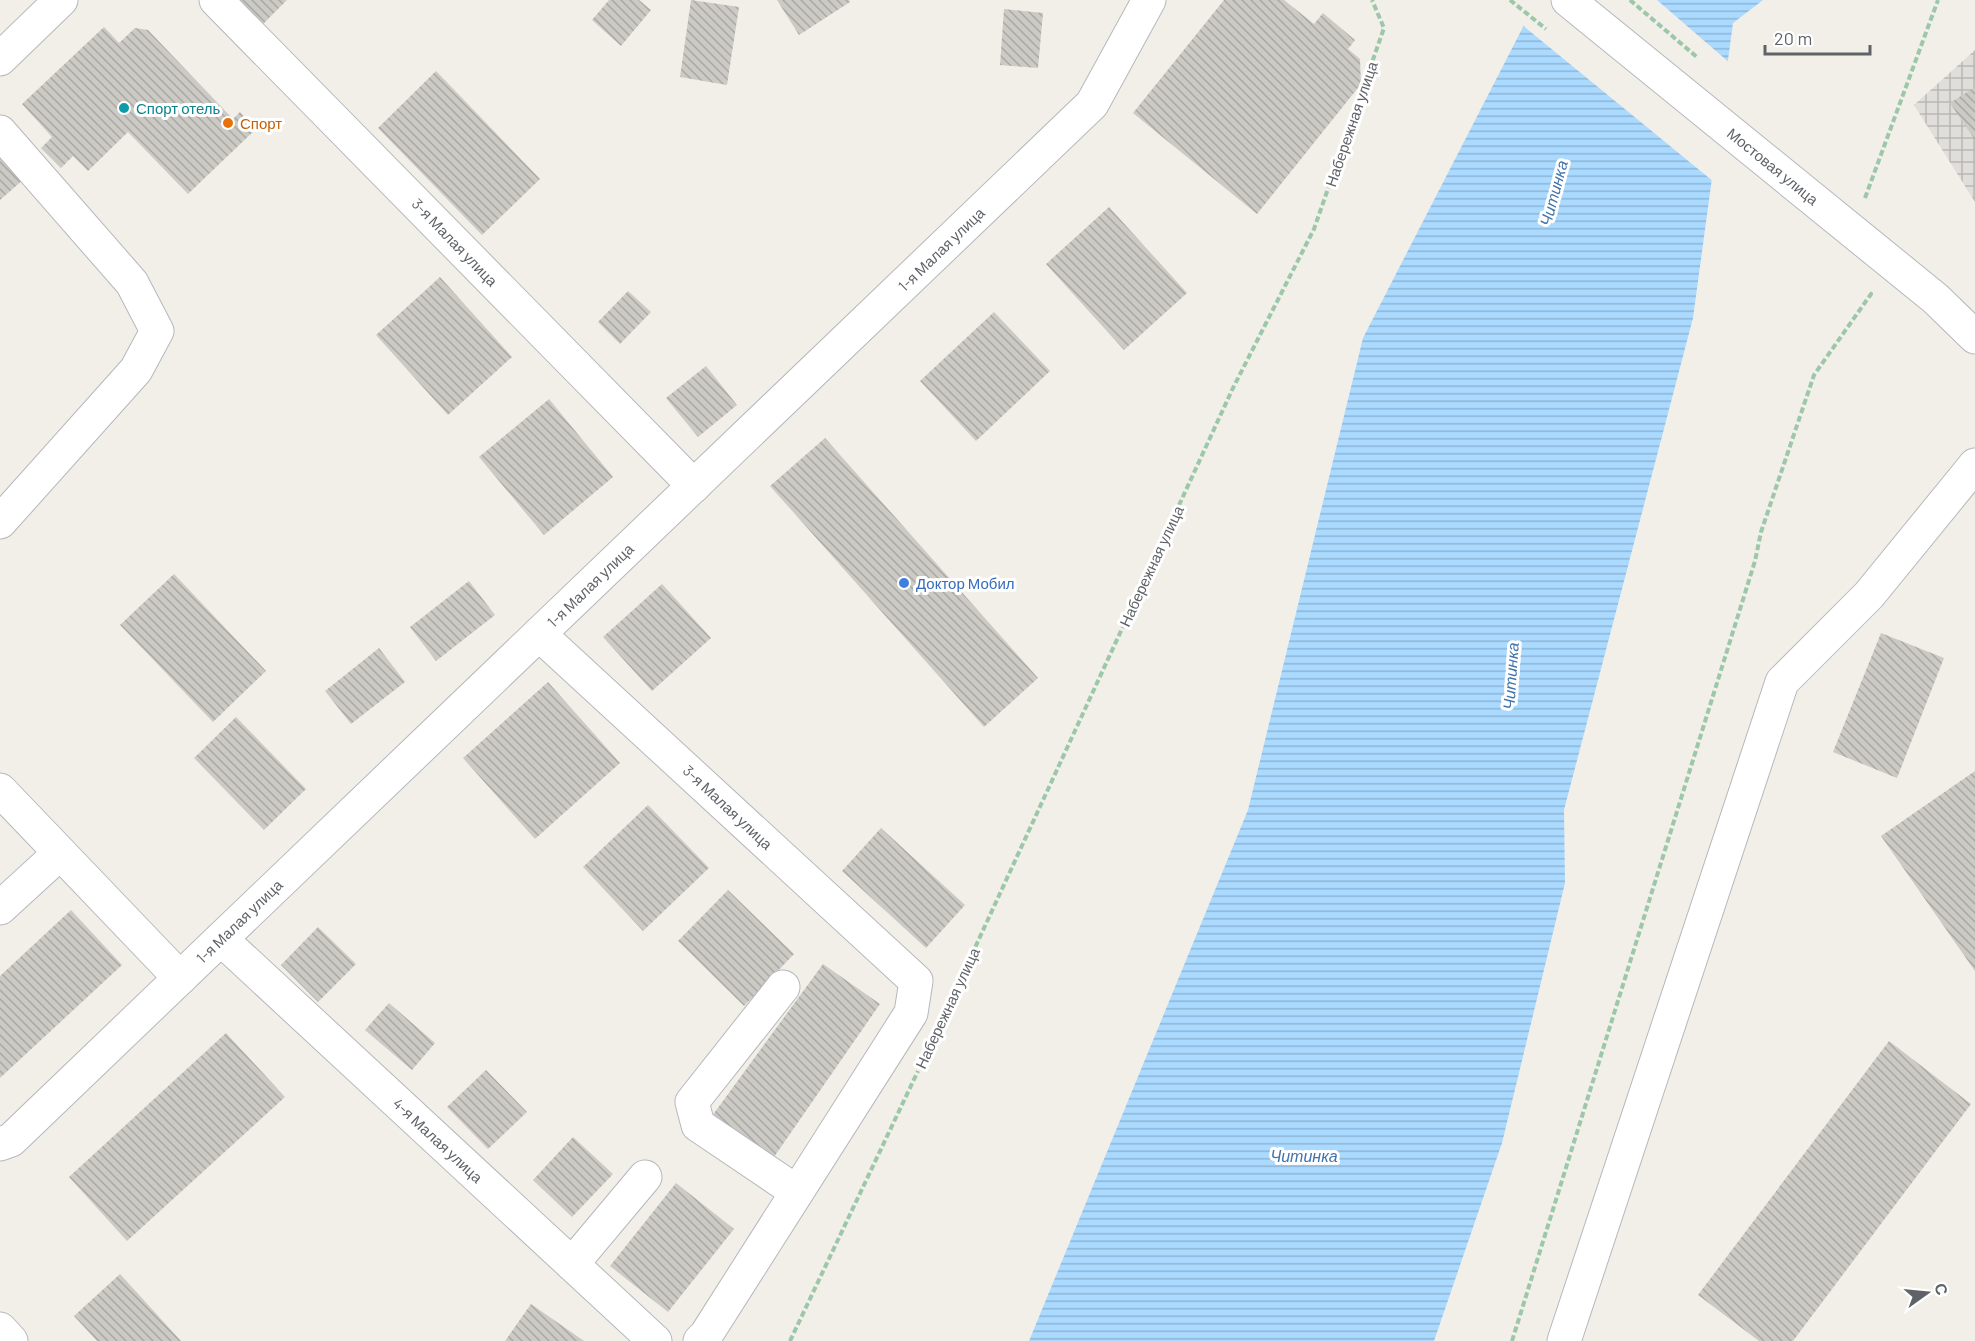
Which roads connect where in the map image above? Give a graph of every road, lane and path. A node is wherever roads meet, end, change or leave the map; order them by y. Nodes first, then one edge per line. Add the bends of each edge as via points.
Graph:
1 (61, 0) edge
2 (216, 0) edge
3 (1149, 0) edge
4 (1372, 0) edge
5 (1568, 0) edge
6 (1938, 0) edge
7 (0, 59) edge
8 (0, 132) edge
9 (1865, 199) dead end
10 (1871, 294) dead end
11 (1975, 337) edge
12 (1975, 465) edge
13 (694, 486) junction
14 (0, 522) edge
15 (539, 634) junction
16 (0, 790) edge
17 (60, 853) junction
18 (0, 908) edge
19 (221, 939) junction
20 (180, 978) junction
21 (916, 981) joint
22 (783, 987) dead end
23 (945, 1013) dead end
24 (920, 1067) dead end
25 (4, 1137) edge
26 (645, 1177) dead end
27 (797, 1192) junction
28 (572, 1264) junction
29 (0, 1329) edge
30 (11, 1341) edge
31 (655, 1341) edge
32 (700, 1341) edge
33 (789, 1341) edge
34 (1512, 1341) edge
35 (1564, 1341) edge

1 - 7 street
2 - 13 street, 3-я Малая улица
3 - 13 street, 1-я Малая улица via 1092,104
4 - 23 path, Набережная улица via 1384,28 1314,229 1233,388
5 - 11 street, Мостовая улица via 1936,299
6 - 9 path
8 - 14 street via 132,283 157,331 136,370
10 - 34 path via 1814,375 1761,532
12 - 35 street via 1869,595 1782,682
13 - 15 street, 1-я Малая улица
15 - 19 street, 1-я Малая улица
15 - 21 street, 3-я Малая улица
16 - 17 street
17 - 18 street
17 - 20 street
19 - 20 street, 1-я Малая улица
19 - 28 street, 4-я Малая улица
20 - 25 street, 1-я Малая улица
21 - 27 street, Набережная улица via 911,1013
22 - 27 street via 692,1102 698,1125
24 - 33 path, Набережная улица
26 - 28 street
27 - 32 street, Набережная улица
28 - 31 street, 4-я Малая улица
29 - 30 street

